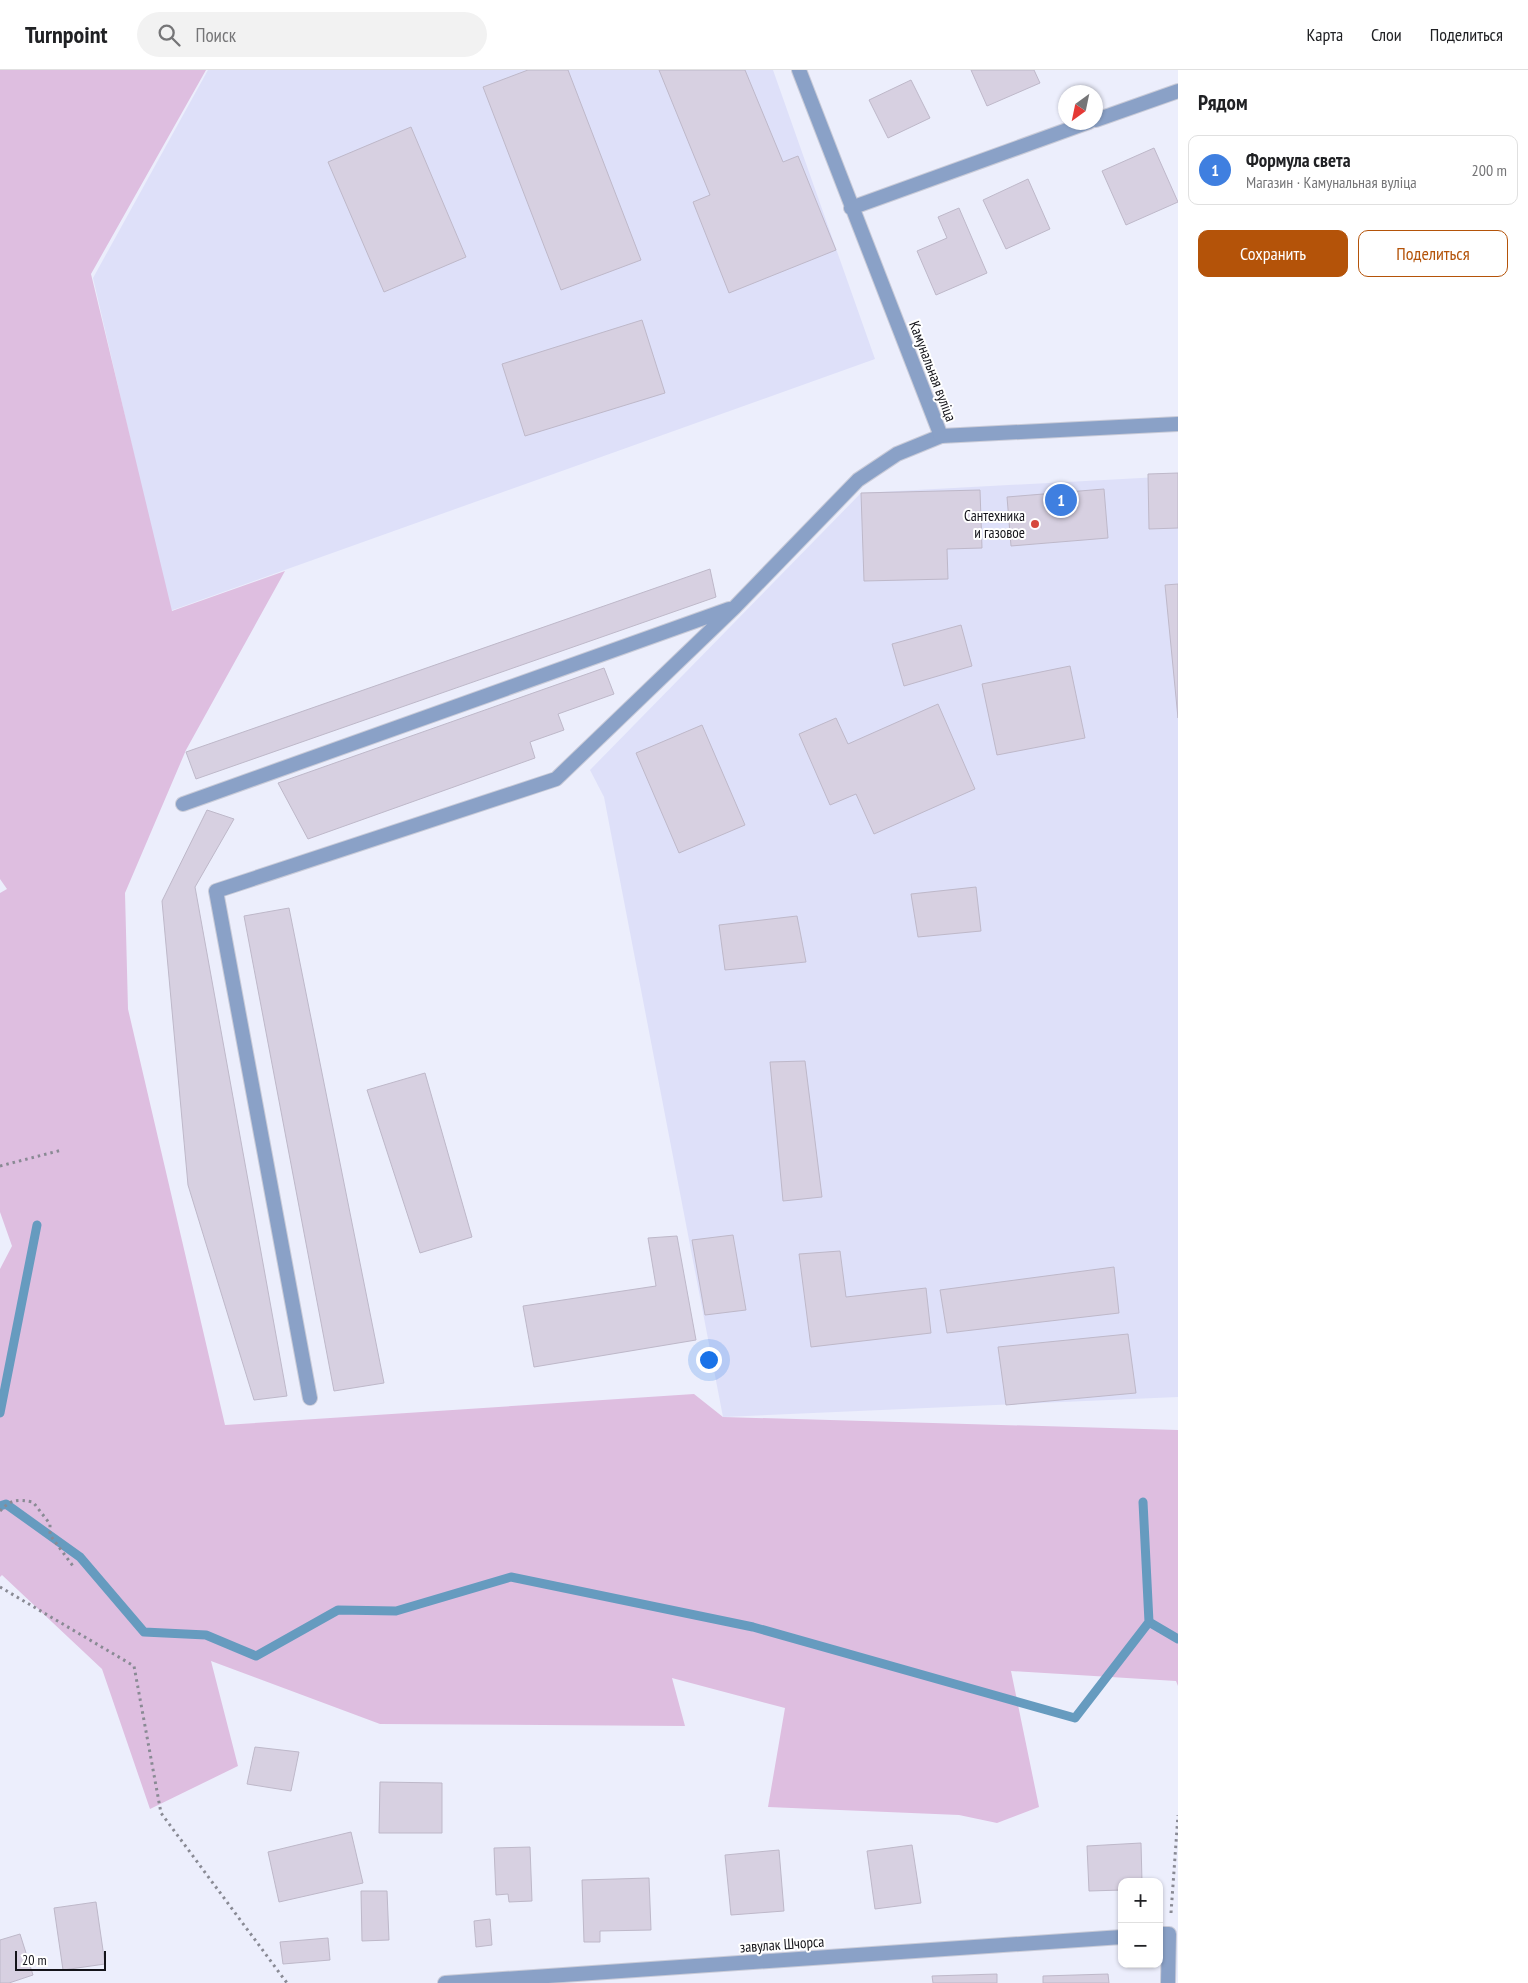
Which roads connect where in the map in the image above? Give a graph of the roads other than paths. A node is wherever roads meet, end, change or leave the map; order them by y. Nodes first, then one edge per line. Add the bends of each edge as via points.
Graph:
1 (799, 70) edge
2 (1178, 91) edge
3 (1103, 118) edge
4 (1067, 130) edge
5 (851, 208) junction
6 (1178, 424) edge
7 (941, 436) junction
8 (735, 607) junction
9 (184, 804) dead end
10 (310, 1398) dead end
11 (1164, 1934) edge
12 (1118, 1937) edge
13 (445, 1983) edge
14 (1168, 1983) edge

1 - 5 street, Камунальная вуліца
2 - 3 street
4 - 5 street
5 - 7 street, Камунальная вуліца
6 - 7 street, Камунальная вуліца
7 - 8 street via 896,454 858,480
8 - 9 street
8 - 10 street via 556,779 216,890
11 - 14 street
12 - 13 street, завулак Шчорса

